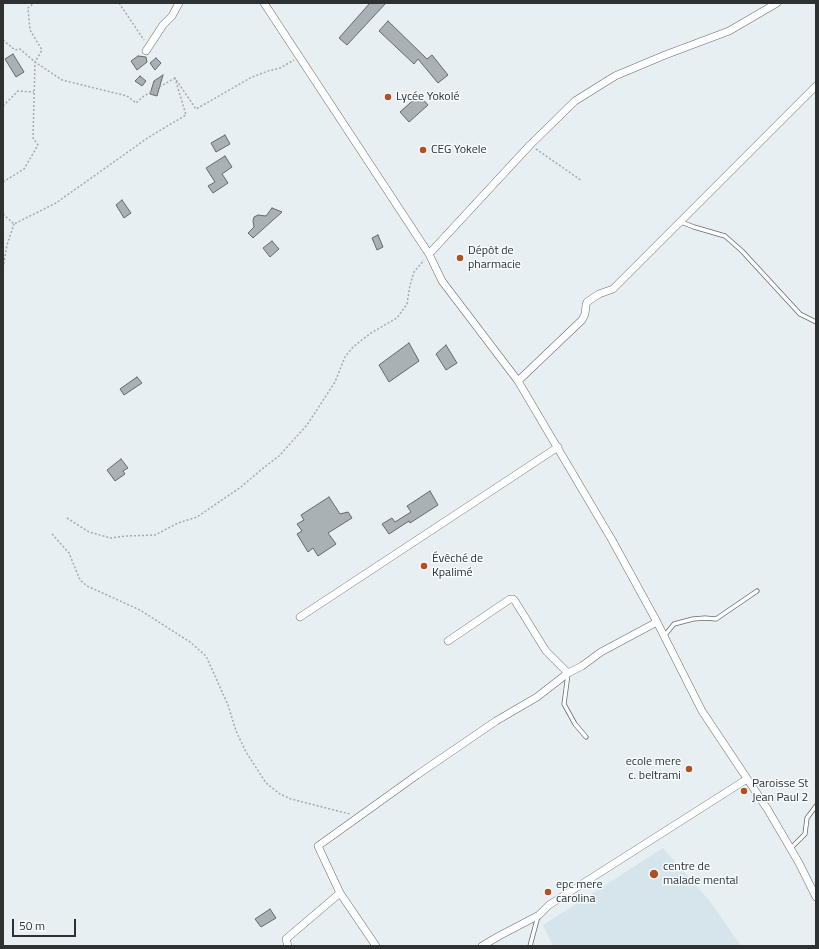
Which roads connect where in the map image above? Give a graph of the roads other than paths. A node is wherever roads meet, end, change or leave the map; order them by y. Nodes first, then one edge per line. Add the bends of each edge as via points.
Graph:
1 (179, 3) edge
2 (264, 3) edge
3 (777, 3) edge
4 (148, 49) road end
5 (816, 86) edge
6 (681, 222) junction
7 (429, 254) junction
8 (816, 322) edge
9 (518, 381) junction
10 (558, 447) junction
11 (757, 590) dead end
12 (300, 617) dead end
13 (657, 622) junction
14 (664, 636) junction
15 (448, 641) dead end
16 (568, 673) junction
17 (586, 737) dead end
18 (748, 779) junction
19 (816, 806) edge
20 (790, 849) junction
21 (340, 893) junction
22 (816, 898) edge
23 (539, 914) junction
24 (288, 946) edge
25 (376, 946) edge
26 (482, 946) edge
27 (530, 946) edge

1 - 4 street
2 - 7 street
3 - 7 street via 728,31 615,76 575,101 530,145
5 - 6 street
6 - 8 lane via 725,236 800,314
6 - 9 street via 613,289 587,302 582,320
7 - 9 street via 442,281
9 - 10 street
10 - 12 street
10 - 13 street
11 - 14 lane via 716,619 693,619 674,624
13 - 14 street
13 - 16 street
14 - 18 street via 702,711
15 - 16 street via 513,599 546,651
16 - 17 lane via 564,704
16 - 21 street via 537,697 411,779 318,846
18 - 20 street
18 - 23 street via 549,905
19 - 20 lane via 808,818 805,834
20 - 22 street
21 - 24 street via 286,939
21 - 25 street
23 - 26 street
23 - 27 lane

